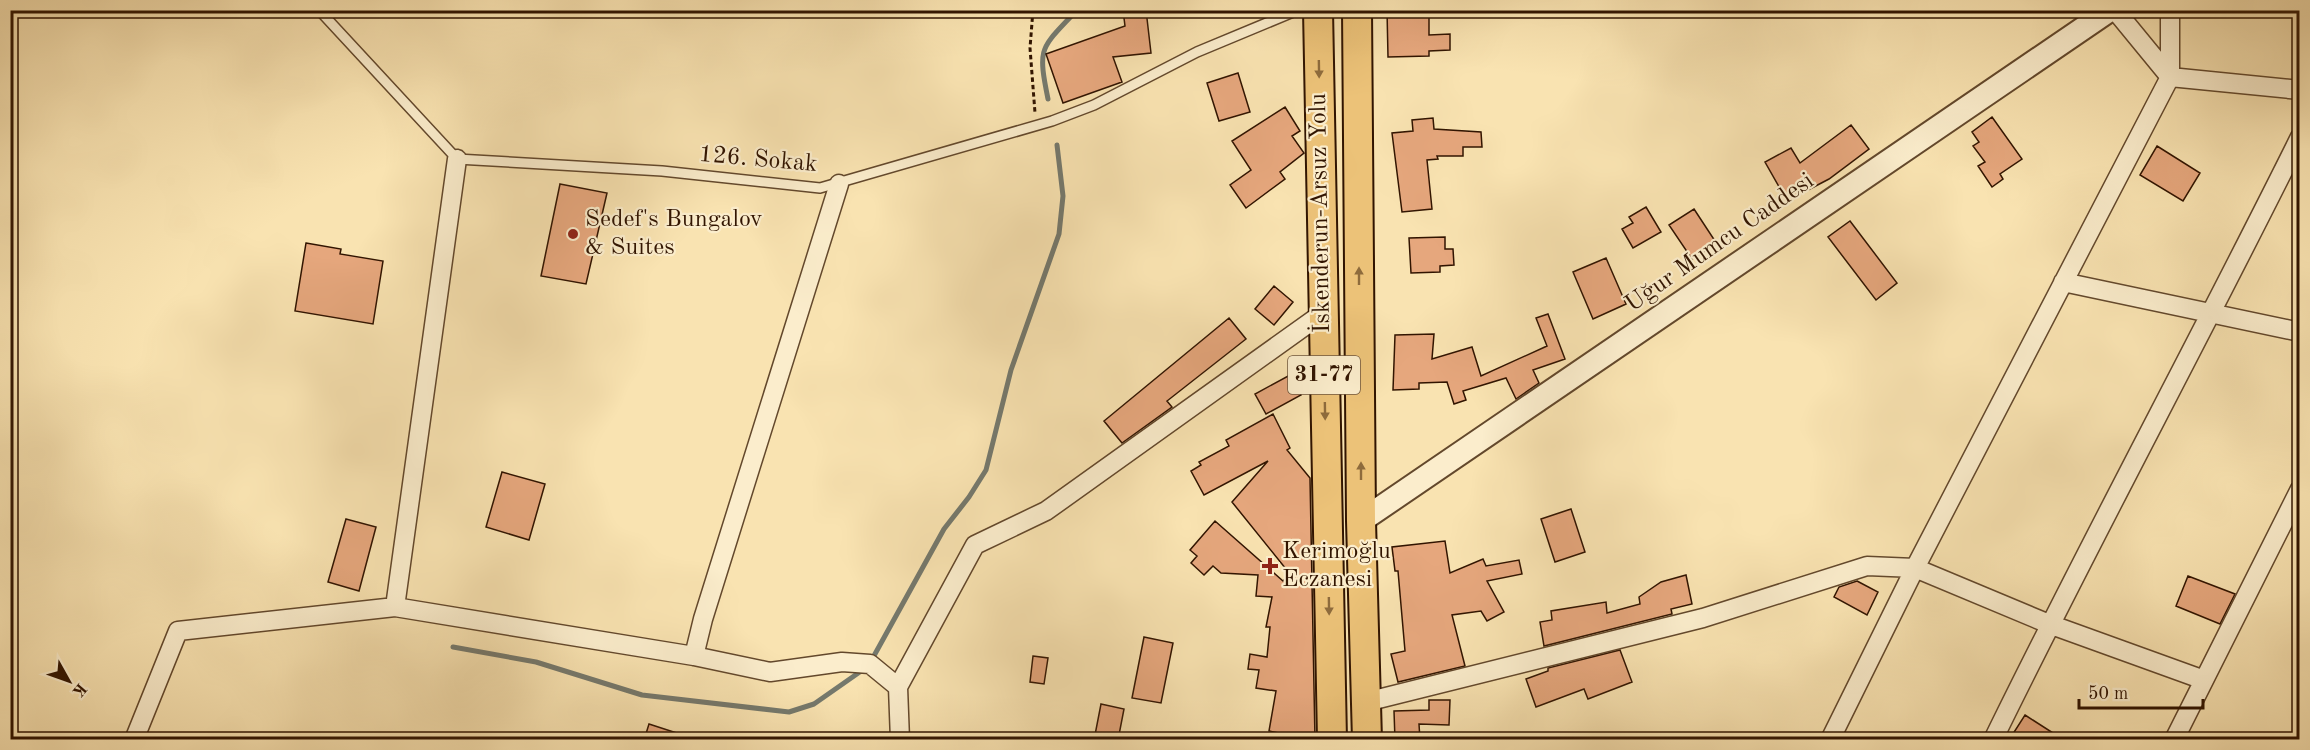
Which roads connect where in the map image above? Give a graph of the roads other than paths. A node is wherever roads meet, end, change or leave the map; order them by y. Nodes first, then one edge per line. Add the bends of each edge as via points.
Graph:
1 (319, 10) edge
2 (1298, 10) edge
3 (1318, 10) edge
4 (1357, 10) edge
5 (2110, 10) edge
6 (2115, 10) edge
7 (2170, 10) edge
8 (2170, 77) junction
9 (2300, 90) edge
10 (2300, 137) edge
11 (457, 159) junction
12 (839, 184) junction
13 (2063, 282) junction
14 (2213, 312) junction
15 (1323, 313) junction
16 (2300, 332) edge
17 (2300, 489) edge
18 (1361, 521) junction
19 (1915, 568) junction
20 (395, 607) junction
21 (2049, 624) junction
22 (694, 656) junction
23 (2204, 680) junction
24 (898, 687) junction
25 (1366, 702) junction
26 (134, 740) edge
27 (900, 740) edge
28 (1332, 740) edge
29 (1366, 740) edge
30 (1830, 740) edge
31 (1993, 740) edge
32 (2174, 740) edge

1 - 11 lane
2 - 12 lane, 126. Sokak via 1197,52 1094,105
3 -> 15 main road, İskenderun-Arsuz Yolu / 31-77
18 -> 4 main road, İskenderun-Arsuz Yolu
5 - 18 street, Uğur Mumcu Caddesi
6 - 8 street
7 - 8 street
8 - 9 street
8 - 13 street
10 - 14 street
11 - 12 lane, 126. Sokak via 662,171 820,188
11 - 20 street
12 - 22 street via 702,619
13 - 14 street
13 - 19 street
14 - 16 street
14 - 21 street
15 - 24 street via 1046,511 975,545
15 -> 28 main road, İskenderun-Arsuz Yolu / 31-77
17 - 23 street
18 - 25 main road, İskenderun-Arsuz Yolu
19 - 21 street
19 - 25 street via 1867,566 1703,618
19 - 30 street
20 - 22 street
20 - 26 street via 178,631
21 - 23 street
21 - 31 street
22 - 24 street via 770,672 842,662 870,664
23 - 32 street
24 - 27 street
25 - 29 main road, İskenderun-Arsuz Yolu

